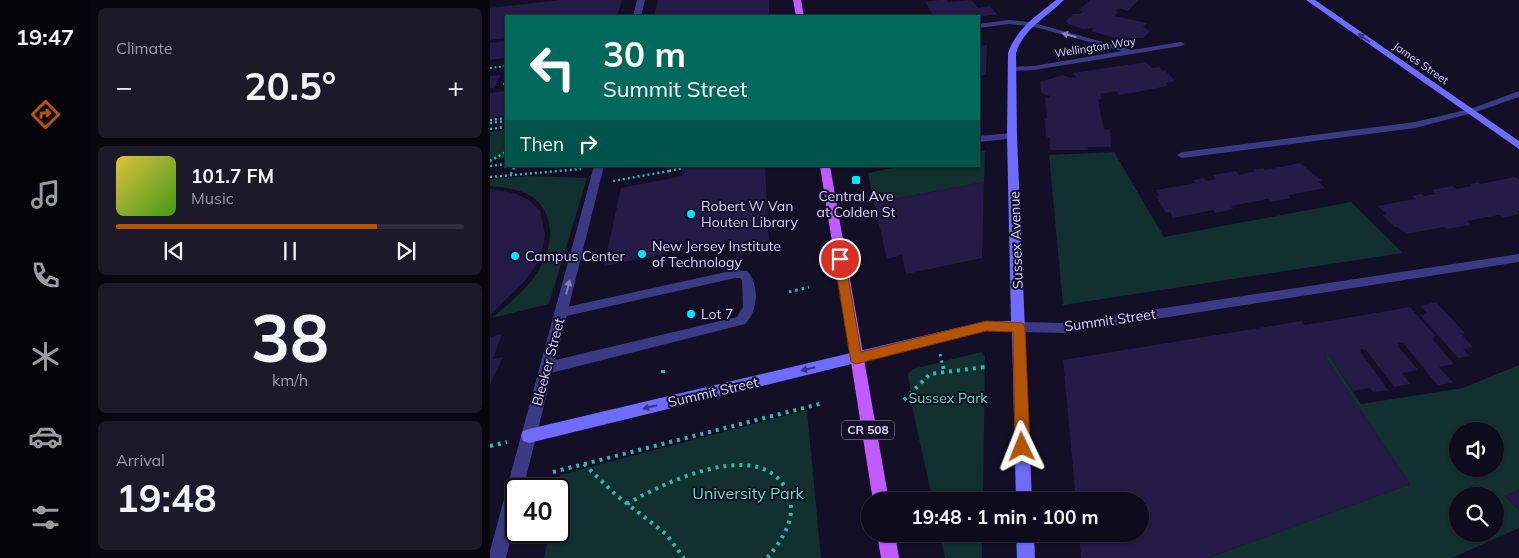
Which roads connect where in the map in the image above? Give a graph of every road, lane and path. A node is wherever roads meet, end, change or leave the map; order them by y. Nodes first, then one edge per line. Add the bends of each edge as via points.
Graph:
1 (641, 0) edge
2 (797, 0) edge
3 (1060, 0) edge
4 (1310, 0) edge
5 (637, 15) edge
6 (800, 15) edge
7 (1030, 24) junction
8 (980, 26) edge
9 (1181, 44) dead end
10 (1133, 52) junction
11 (505, 66) edge
12 (490, 68) edge
13 (1012, 69) junction
14 (1519, 94) edge
15 (1470, 111) junction
16 (505, 119) edge
17 (490, 122) edge
18 (505, 127) edge
19 (490, 129) edge
20 (1012, 136) junction
21 (980, 139) edge
22 (1519, 146) edge
23 (505, 153) edge
24 (1182, 155) dead end
25 (490, 161) edge
26 (505, 164) edge
27 (490, 166) edge
28 (514, 167) edge
29 (562, 167) edge
30 (592, 167) edge
31 (599, 167) edge
32 (669, 167) edge
33 (825, 167) edge
34 (683, 168) dead end
35 (669, 171) junction
36 (560, 172) junction
37 (511, 174) junction
38 (490, 177) edge
39 (613, 181) dead end
40 (1519, 258) edge
41 (809, 287) dead end
42 (789, 292) dead end
43 (562, 312) junction
44 (1019, 327) junction
45 (940, 351) dead end
46 (856, 358) junction
47 (985, 367) dead end
48 (547, 368) junction
49 (663, 370) dead end
50 (944, 371) junction
51 (662, 378) dead end
52 (904, 400) dead end
53 (823, 403) dead end
54 (529, 436) junction
55 (584, 464) junction
56 (553, 472) dead end
57 (879, 492) edge
58 (1024, 492) edge
59 (627, 504) junction
60 (887, 542) edge
61 (1025, 542) edge
62 (497, 558) edge
63 (684, 558) edge
64 (767, 558) edge
65 (890, 558) edge
66 (1026, 558) edge

1 - 5 street
2 - 6 main road
3 - 7 street, Sussex Avenue
15 -> 4 street, James Street
7 - 8 street via 1009,22
10 -> 7 lane
7 - 13 street, Sussex Avenue via 1014,44
9 - 10 lane, Wellington Way
10 - 13 lane, Wellington Way
11 - 12 path
13 - 20 street, Sussex Avenue
14 - 15 street
15 - 22 street, James Street
15 - 24 lane via 1415,125
16 - 17 path
18 - 19 path
20 - 21 street
20 - 44 street, Sussex Avenue
23 - 25 path
26 - 27 path
28 - 37 path
29 - 36 path
30 - 36 path
43 -> 31 street, Bleeker Street
32 - 35 path
33 - 46 main road, CR 508
34 - 35 path
35 - 39 path
36 - 37 path
37 - 38 path
40 - 44 street, Summit Street via 1066,328
41 - 42 path
43 - 48 street, Bleeker Street
43 - 48 lane via 735,274 743,274 748,279 749,310 741,321
44 - 46 street, Summit Street via 986,326
44 - 58 street, Sussex Avenue
45 - 50 path
46 -> 54 street, Summit Street
46 - 57 main road, CR 508
47 - 50 path
48 - 54 street, Bleeker Street
49 - 51 path
50 - 52 path via 930,374
53 - 55 path
54 - 62 street, Bleeker Street
55 - 56 path
55 - 59 path
59 - 63 path via 675,541
59 - 64 path via 650,490 695,473 740,466 768,469 784,483 791,506 783,538
60 - 65 main road
61 - 66 street

